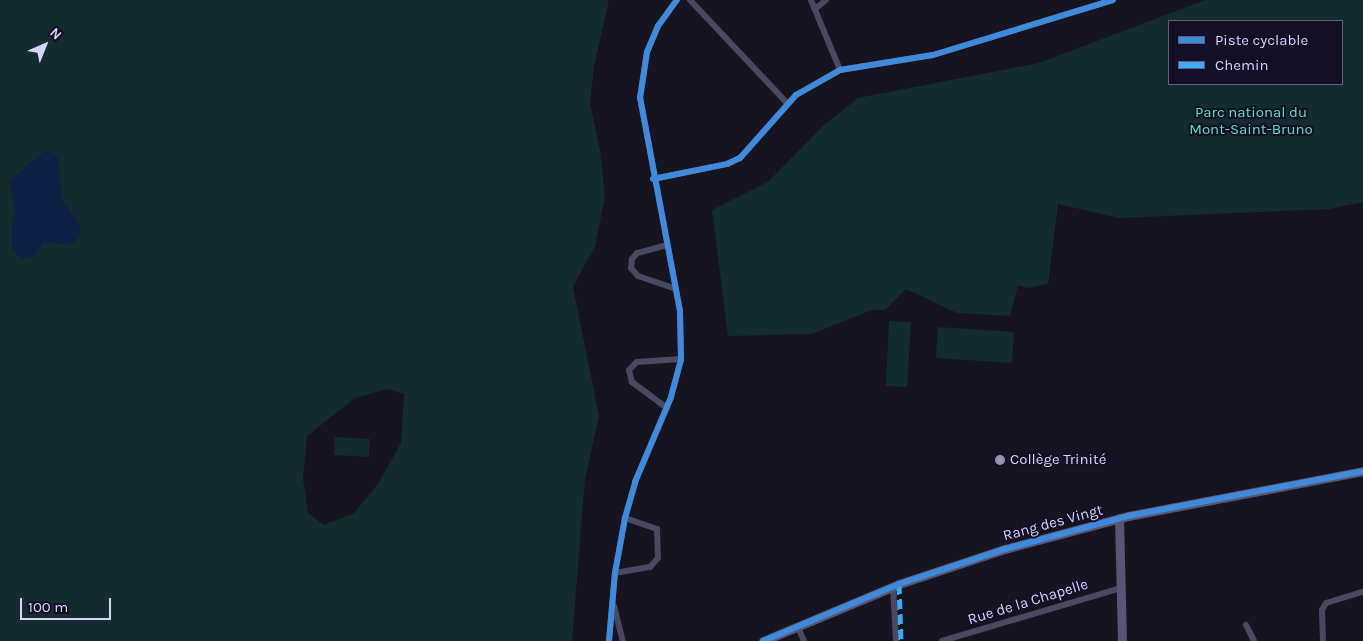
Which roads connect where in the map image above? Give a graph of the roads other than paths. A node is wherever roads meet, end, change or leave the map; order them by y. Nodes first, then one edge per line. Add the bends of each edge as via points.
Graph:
1 (677, 0) edge
2 (690, 0) edge
3 (811, 0) edge
4 (826, 0) edge
5 (1113, 0) edge
6 (815, 9) junction
7 (840, 70) junction
8 (787, 103) junction
9 (653, 179) junction
10 (667, 245) junction
11 (676, 289) junction
12 (681, 359) junction
13 (667, 408) junction
14 (1363, 471) edge
15 (625, 518) junction
16 (1120, 518) junction
17 (615, 573) junction
18 (893, 587) junction
19 (1121, 588) junction
20 (1363, 592) edge
21 (613, 595) junction
22 (1246, 625) dead end
23 (798, 626) junction
24 (609, 641) edge
25 (623, 641) edge
26 (763, 641) edge
27 (804, 641) edge
28 (896, 641) edge
29 (942, 641) edge
30 (1122, 641) edge
31 (1254, 641) edge
32 (1323, 641) edge

1 - 9 street via 654,34 641,71 641,115
2 - 8 street
3 - 6 street
4 - 6 street
5 - 7 street via 933,55
6 - 7 street
7 - 8 street via 812,84
8 - 9 street via 758,141 740,158 727,164
9 - 10 street
10 - 11 street
10 - 11 street via 637,253 631,268 638,276
11 - 12 street via 682,324
12 - 13 street
12 - 13 street via 637,362 629,370 632,382
13 - 15 street via 637,476
14 - 16 street, Rang des Vingt
15 - 17 street
15 - 17 street via 657,529 658,558 650,567
16 - 18 street, Rang des Vingt via 974,557
16 - 19 street
17 - 21 street
18 - 23 street, Rang des Vingt
18 - 28 street
19 - 29 street, Rue de la Chapelle
19 - 30 street
20 - 32 street via 1326,603 1322,610
21 - 24 street
21 - 25 street
22 - 31 street
23 - 26 street, Rang des Vingt
23 - 27 street

